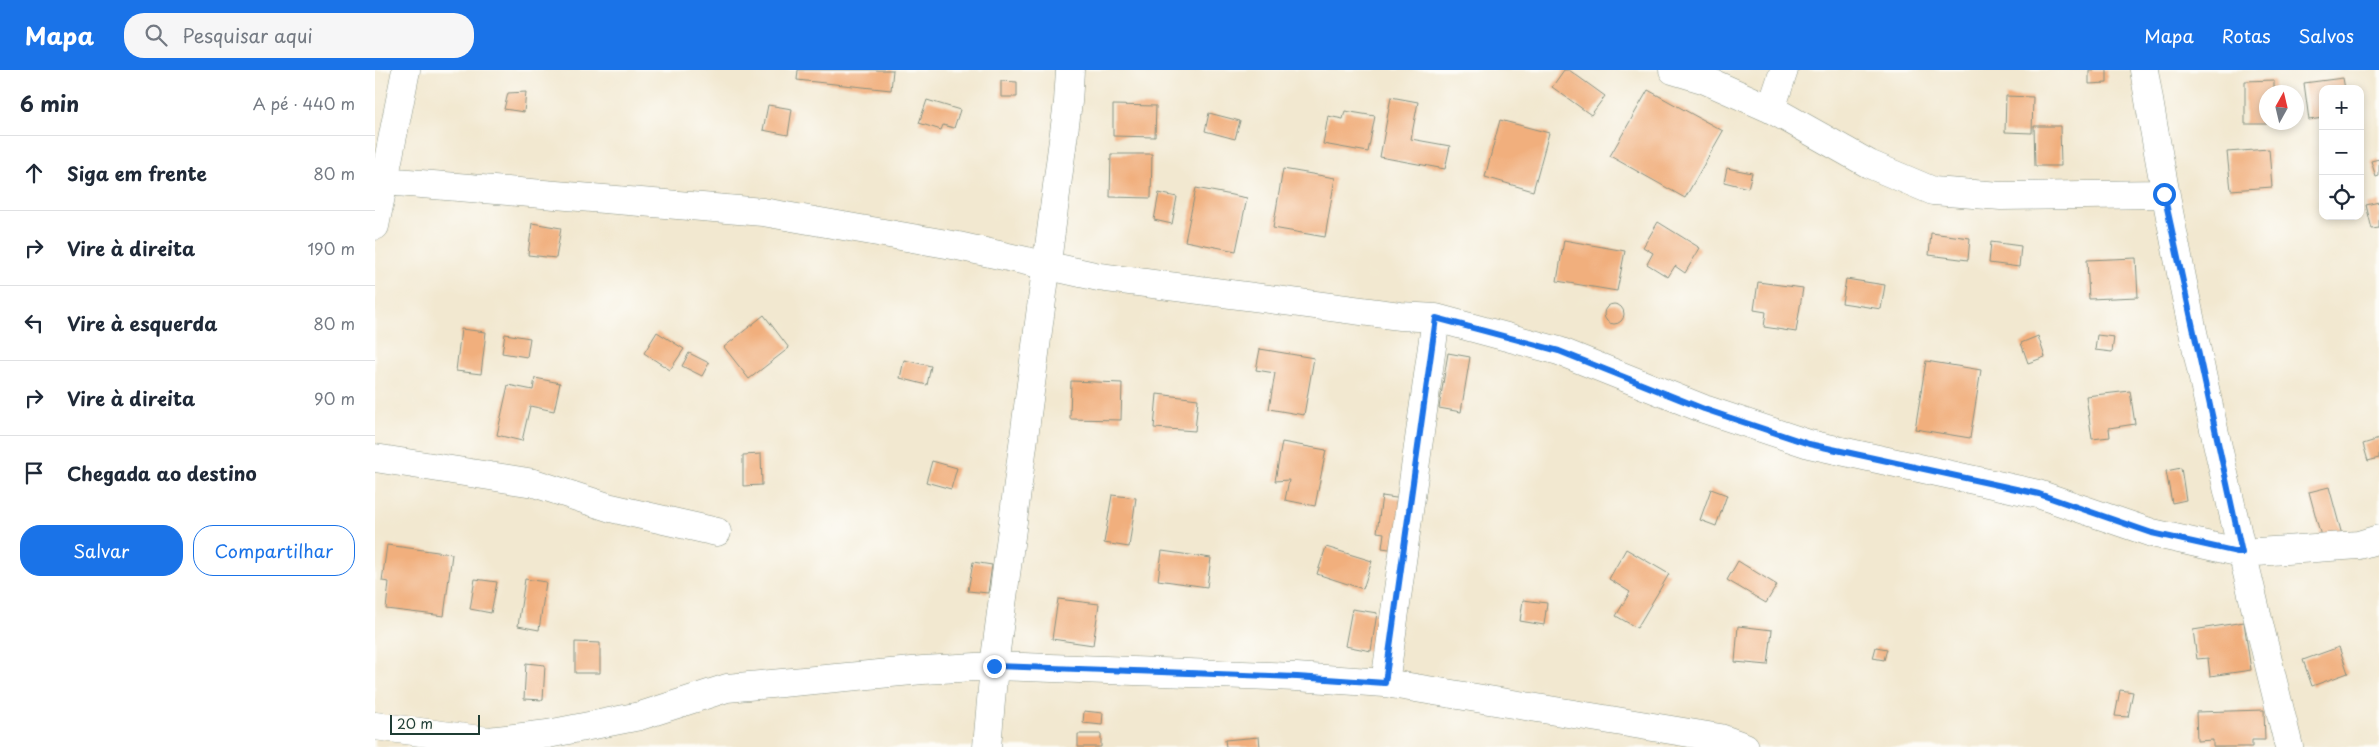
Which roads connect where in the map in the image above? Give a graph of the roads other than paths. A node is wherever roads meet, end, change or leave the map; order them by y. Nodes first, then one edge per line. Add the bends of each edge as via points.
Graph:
1 (406, 70) edge
2 (1069, 70) edge
3 (1673, 70) edge
4 (1784, 70) edge
5 (2144, 70) edge
6 (1771, 109) junction
7 (384, 181) junction
8 (2164, 194) junction
9 (375, 226) edge
10 (1046, 264) junction
11 (1436, 318) junction
12 (375, 458) edge
13 (717, 532) dead end
14 (2379, 539) edge
15 (2242, 553) junction
16 (994, 666) junction
17 (1385, 683) junction
18 (375, 726) edge
19 (1727, 744) edge
20 (987, 747) edge
21 (2289, 747) edge

1 - 7 street
2 - 10 street via 1068,102
3 - 6 street via 1703,79
4 - 6 street
5 - 8 street
6 - 8 street via 1869,164 1933,191 2001,196
7 - 9 street
7 - 10 street via 763,212
8 - 15 street
10 - 11 street via 1099,277
10 - 16 street
11 - 15 street via 1559,351 1704,409 1809,444 2039,494 2152,533
11 - 17 street
12 - 13 street via 534,483 611,508
14 - 15 street via 2359,545
15 - 21 street
16 - 17 street
16 - 18 street via 727,688 640,716 548,734 488,741
16 - 20 street
17 - 19 street

